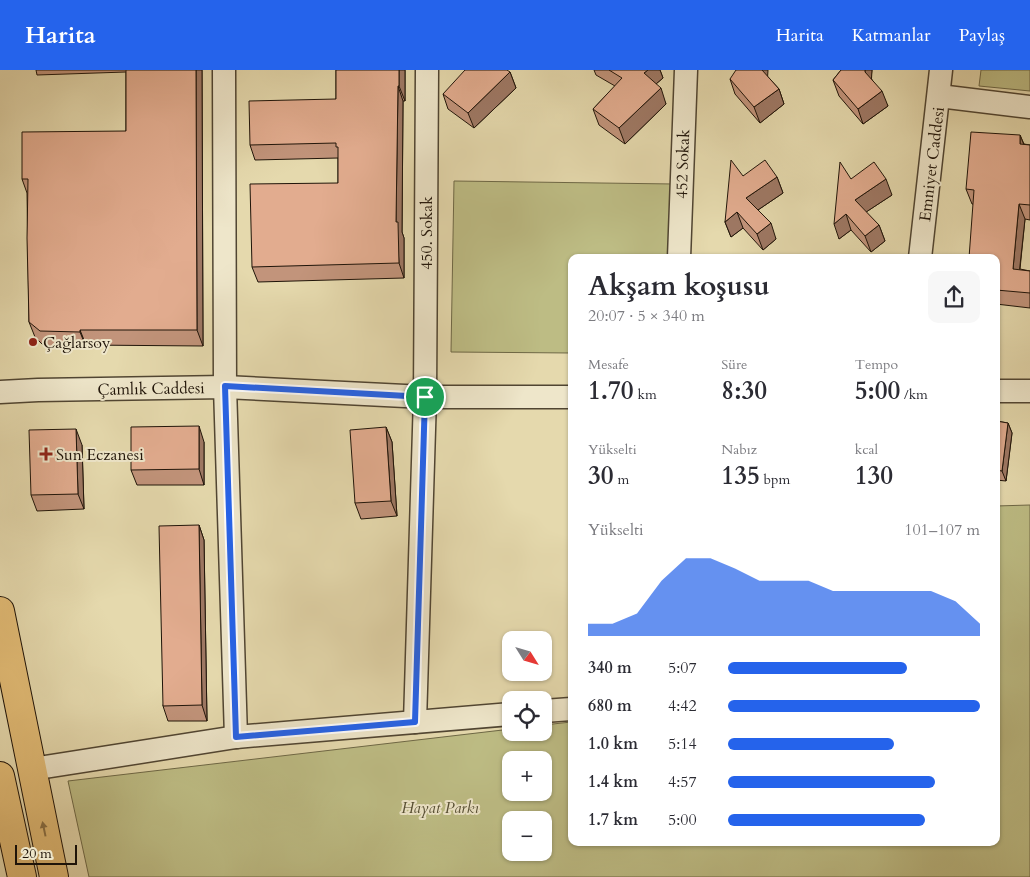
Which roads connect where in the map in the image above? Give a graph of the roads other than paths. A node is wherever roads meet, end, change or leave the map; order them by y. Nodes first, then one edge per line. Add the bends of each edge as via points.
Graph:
1 (224, 70) edge
2 (427, 70) edge
3 (686, 70) edge
4 (942, 70) edge
5 (939, 96) junction
6 (1030, 108) edge
7 (679, 254) edge
8 (920, 254) edge
9 (225, 386) junction
10 (1000, 391) edge
11 (1030, 391) edge
12 (0, 392) edge
13 (568, 396) edge
14 (425, 397) junction
15 (0, 611) edge
16 (568, 709) edge
17 (552, 710) edge
18 (502, 715) edge
19 (415, 722) junction
20 (236, 737) junction
21 (32, 769) junction
22 (0, 776) edge
23 (4, 819) edge
24 (22, 877) edge
25 (54, 877) edge

1 - 9 street
2 - 14 street, 450. Sokak
3 - 7 street, 452 Sokak
4 - 5 street, Emniyet Caddesi
5 - 6 street
5 - 8 street, Emniyet Caddesi
9 - 12 street, Çamlık Caddesi
9 - 14 street, Çamlık Caddesi
9 - 20 street
10 - 11 street
13 - 14 street, Çamlık Caddesi
14 - 19 street, 450. Sokak
15 - 21 main road
16 - 17 street
18 - 19 street
19 - 20 street
20 - 21 street
25 -> 21 main road
22 - 23 main road
23 - 24 main road

